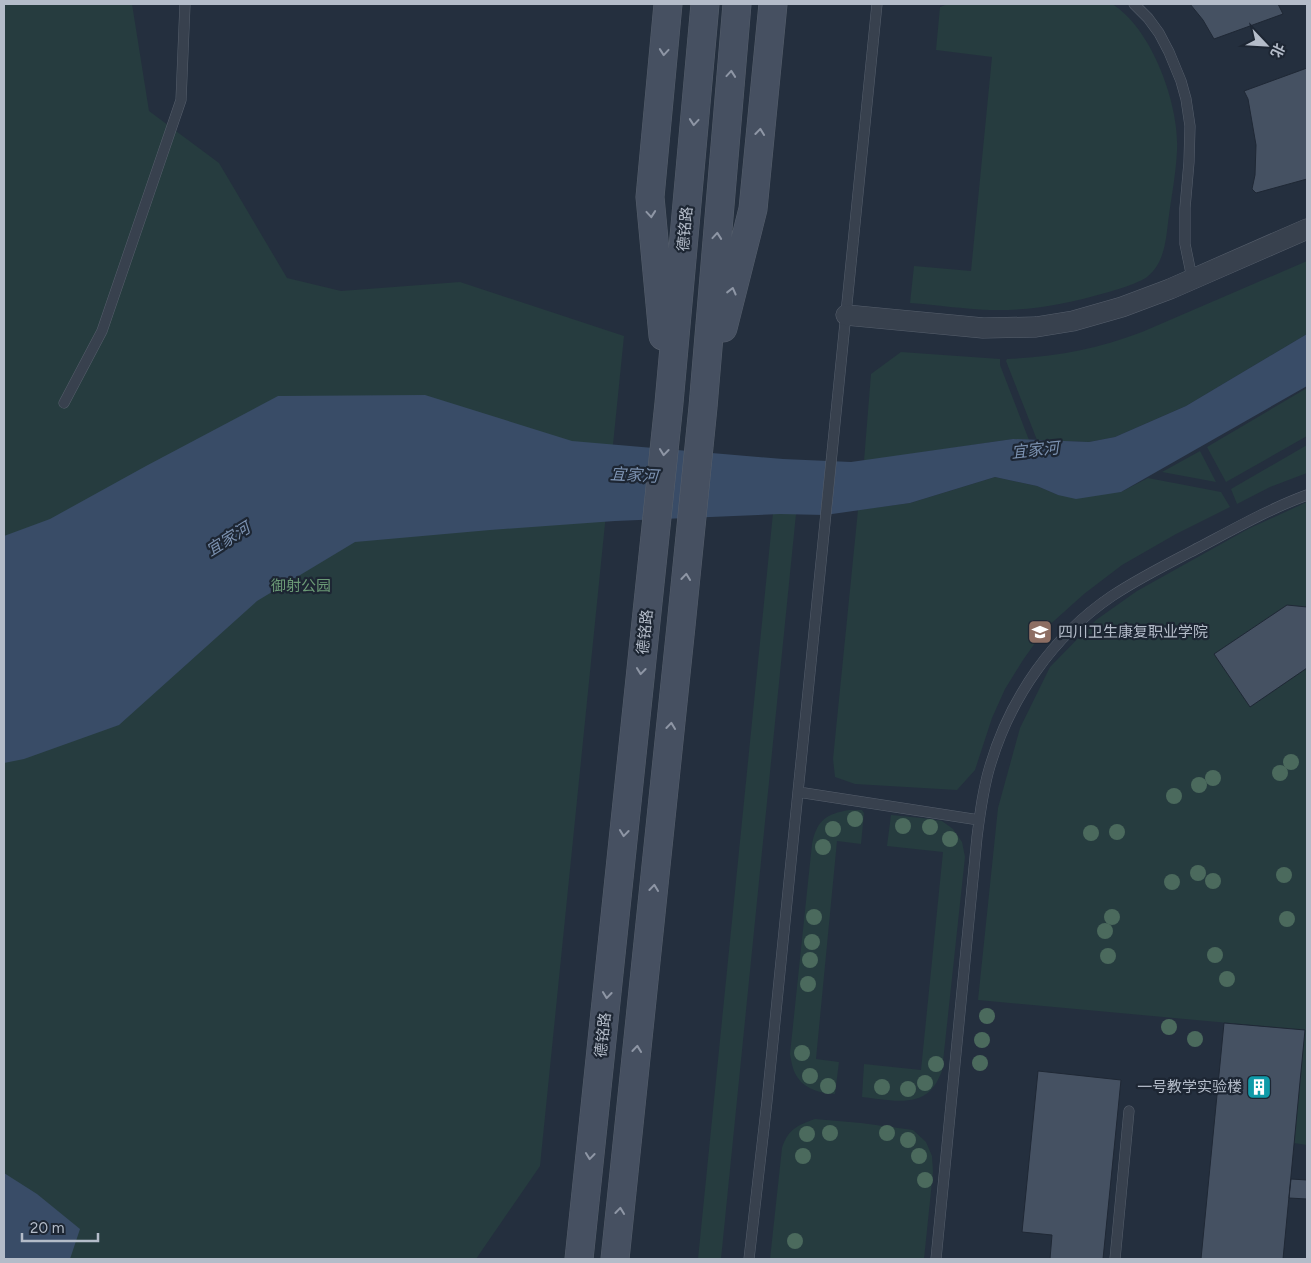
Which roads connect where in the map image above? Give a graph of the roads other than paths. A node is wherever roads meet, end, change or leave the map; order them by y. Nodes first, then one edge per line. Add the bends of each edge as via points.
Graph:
1 (185, 4) edge
2 (668, 4) edge
3 (705, 4) edge
4 (737, 4) edge
5 (773, 4) edge
6 (877, 4) edge
7 (1134, 4) edge
8 (1307, 229) edge
9 (1192, 278) junction
10 (846, 315) junction
11 (64, 403) dead end
12 (669, 404) junction
13 (703, 407) junction
14 (1307, 496) edge
15 (798, 792) junction
16 (979, 820) junction
17 (1129, 1111) dead end
18 (579, 1259) edge
19 (614, 1259) edge
20 (749, 1259) edge
21 (936, 1259) edge
22 (1114, 1259) edge

1 - 11 lane via 181,100 102,331
2 -> 12 street via 650,197
3 -> 12 street, 德铭路
13 -> 4 street
13 -> 5 street via 752,209
6 - 10 lane
7 - 9 lane via 1159,33 1186,99 1190,126 1185,244
8 - 9 street
9 - 10 street via 1122,307 1073,321 1036,327 983,328
10 - 15 lane
12 -> 18 street, 德铭路
19 -> 13 street
14 - 16 lane via 1272,510 1168,563 1111,596 1067,634 1042,662 1011,711 990,766
15 - 16 lane
15 - 20 lane
16 - 21 lane
17 - 22 lane

